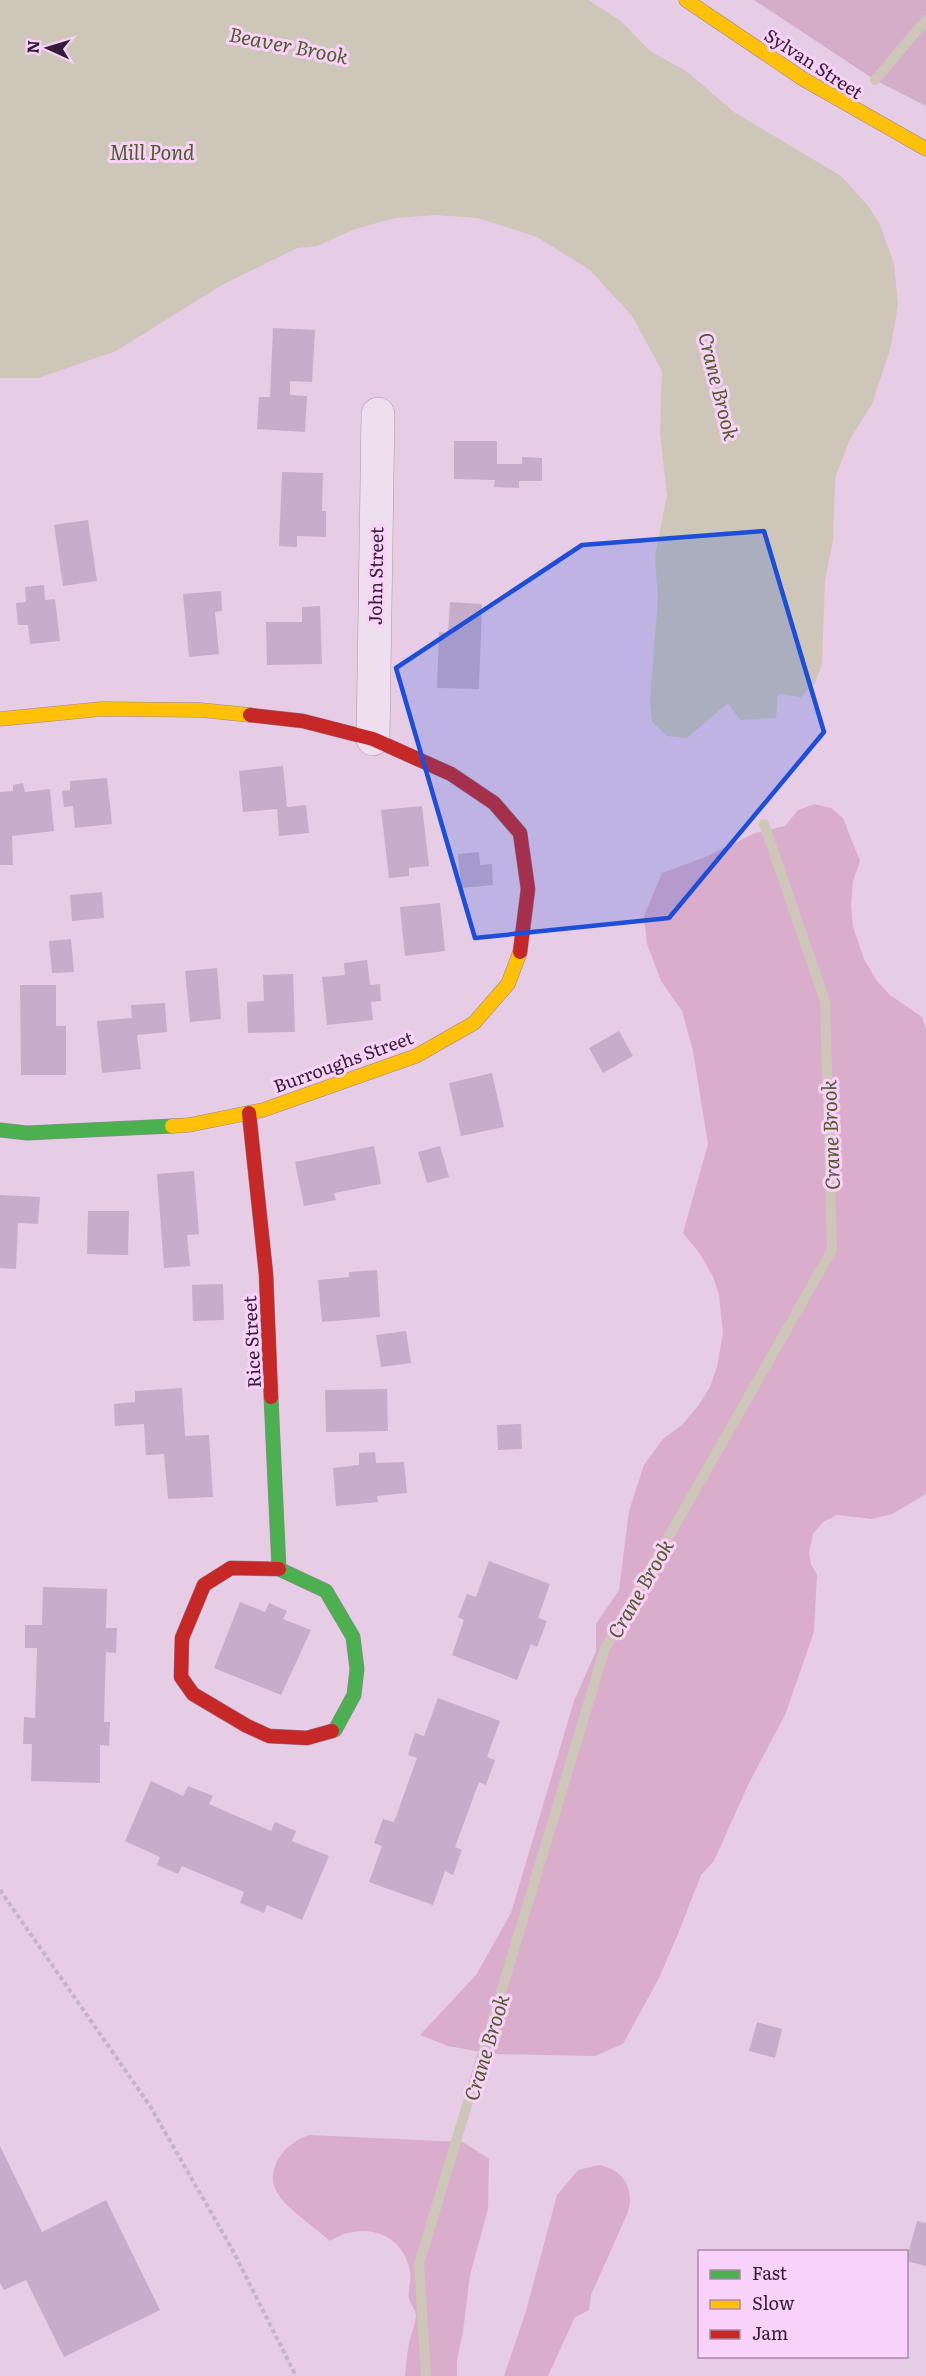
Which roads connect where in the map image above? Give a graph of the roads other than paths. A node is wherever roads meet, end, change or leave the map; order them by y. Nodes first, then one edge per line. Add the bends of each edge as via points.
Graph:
1 (686, 0) edge
2 (926, 149) edge
3 (378, 414) dead end
4 (0, 720) edge
5 (373, 739) junction
6 (249, 1113) junction
7 (0, 1130) edge
8 (279, 1569) junction

1 - 2 street, Sylvan Street via 871,121
3 - 5 street, John Street
4 - 5 street, Burroughs Street via 101,710 201,710 303,721
5 - 6 street, Burroughs Street via 451,774 494,802 519,833 528,889 522,946 508,984 474,1023 416,1056
6 - 7 street, Burroughs Street via 189,1125 27,1133
6 - 8 street, Rice Street via 266,1274
8 - 8 street via 231,1568 204,1585 182,1638 181,1677 193,1694 247,1726 269,1736 307,1738 334,1730 354,1695 357,1670 353,1637 326,1592

